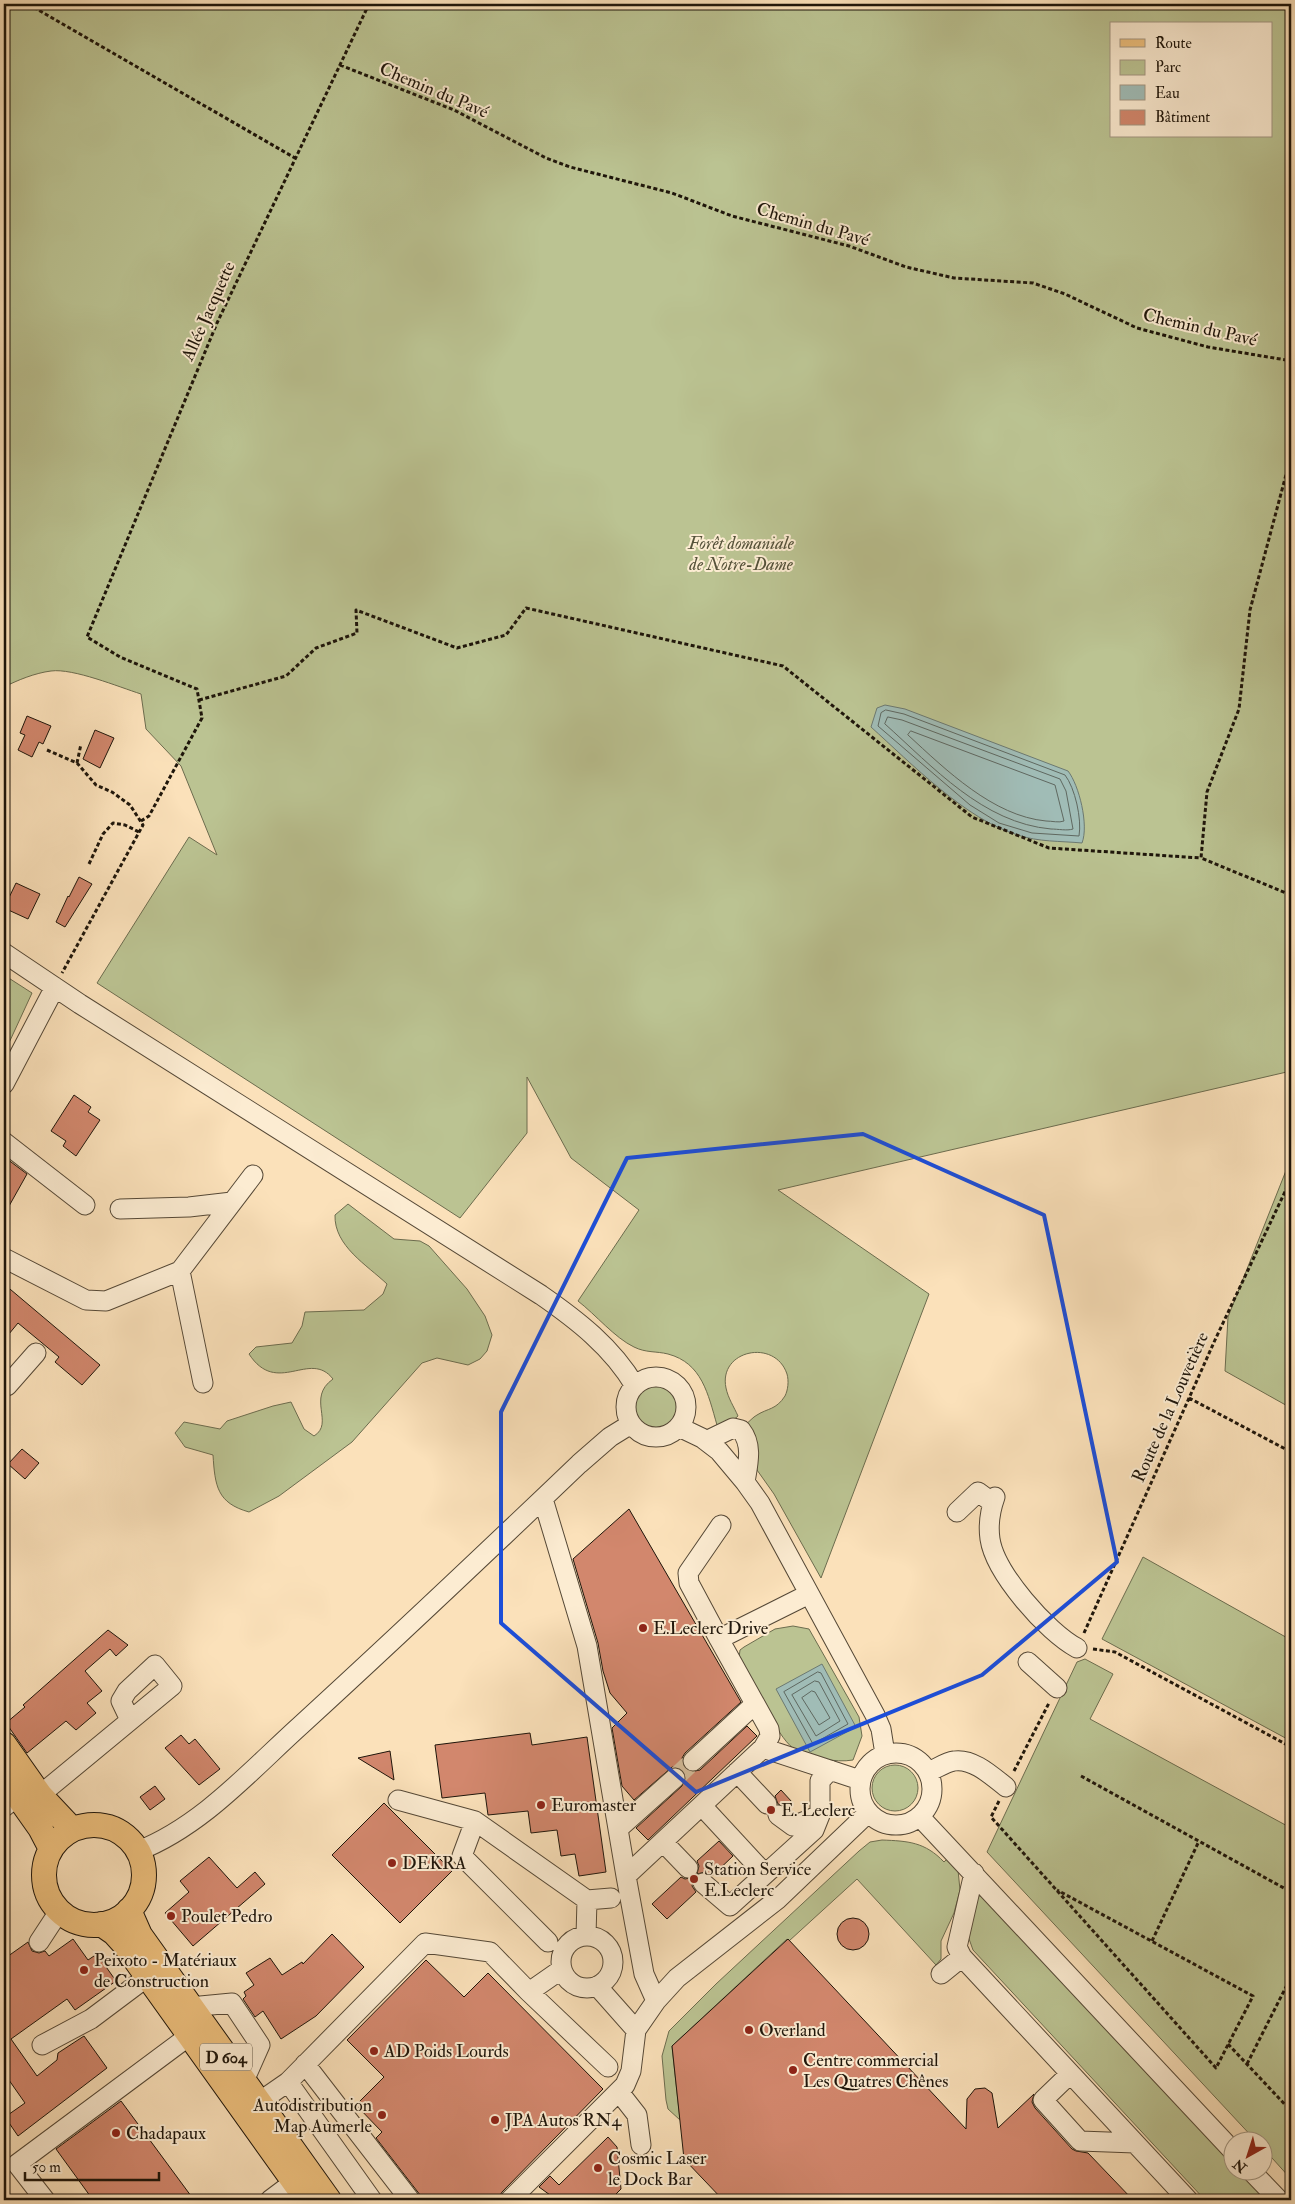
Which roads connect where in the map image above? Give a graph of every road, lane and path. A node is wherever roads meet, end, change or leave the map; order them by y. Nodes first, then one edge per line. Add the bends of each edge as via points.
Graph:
1 (28, 4) edge
2 (370, 4) edge
3 (340, 65) junction
4 (295, 158) junction
5 (1291, 359) edge
6 (1291, 456) edge
7 (199, 700) junction
8 (81, 744) dead end
9 (47, 750) dead end
10 (77, 763) junction
11 (141, 821) junction
12 (139, 832) junction
13 (1201, 858) junction
14 (89, 864) dead end
15 (1291, 895) edge
16 (4, 953) edge
17 (55, 987) junction
18 (4, 1084) edge
19 (4, 1142) edge
20 (253, 1175) dead end
21 (1291, 1179) edge
22 (232, 1202) junction
23 (85, 1205) dead end
24 (120, 1209) dead end
25 (4, 1258) edge
26 (180, 1271) junction
27 (37, 1354) dead end
28 (203, 1383) dead end
29 (4, 1384) edge
30 (635, 1386) junction
31 (1189, 1398) junction
32 (631, 1424) junction
33 (679, 1427) junction
34 (706, 1441) junction
35 (1291, 1452) edge
36 (745, 1482) junction
37 (542, 1499) junction
38 (957, 1512) dead end
39 (721, 1525) dead end
40 (809, 1594) junction
41 (720, 1639) junction
42 (1077, 1648) junction
43 (1028, 1662) dead end
44 (1057, 1688) joint
45 (755, 1704) junction
46 (130, 1720) dead end
47 (4, 1744) edge
48 (1291, 1747) edge
49 (763, 1748) junction
50 (885, 1754) junction
51 (693, 1761) tunnel mouth
52 (830, 1770) junction
53 (737, 1772) junction
54 (928, 1772) junction
55 (1082, 1776) dead end
56 (4, 1777) edge
57 (675, 1778) tunnel mouth
58 (860, 1780) junction
59 (1006, 1787) junction
60 (20, 1799) edge
61 (398, 1800) dead end
62 (702, 1806) junction
63 (868, 1813) junction
64 (820, 1815) junction
65 (920, 1817) junction
66 (475, 1821) junction
67 (618, 1829) junction
68 (72, 1830) junction
69 (1199, 1841) junction
70 (663, 1842) junction
71 (51, 1849) junction
72 (138, 1851) junction
73 (645, 1859) junction
74 (688, 1868) dead end
75 (974, 1873) junction
76 (765, 1874) junction
77 (626, 1876) junction
78 (703, 1883) dead end
79 (1056, 1890) junction
80 (1291, 1892) edge
81 (611, 1898) dead end
82 (587, 1900) junction
83 (60, 1910) junction
84 (129, 1910) junction
85 (100, 1924) junction
86 (586, 1936) junction
87 (39, 1942) dead end
88 (548, 1942) dead end
89 (1152, 1942) junction
90 (962, 1957) junction
91 (562, 1970) junction
92 (941, 1974) dead end
93 (1291, 1977) edge
94 (147, 1978) junction
95 (597, 1986) junction
96 (529, 1992) junction
97 (656, 2001) junction
98 (190, 2007) junction
99 (636, 2030) junction
100 (189, 2036) junction
101 (1228, 2044) junction
102 (42, 2045) dead end
103 (305, 2064) junction
104 (1247, 2064) junction
105 (608, 2067) dead end
106 (1070, 2074) junction
107 (288, 2082) junction
108 (619, 2092) junction
109 (232, 2094) junction
110 (259, 2102) junction
111 (1291, 2111) edge
112 (1222, 2139) edge
113 (1135, 2143) junction
114 (641, 2145) dead end
115 (10, 2170) edge
116 (1262, 2182) edge
117 (300, 2191) edge
118 (45, 2200) edge
119 (270, 2200) edge
120 (329, 2200) edge
121 (372, 2200) edge
122 (410, 2200) edge
123 (510, 2200) edge
124 (1188, 2200) edge
125 (1279, 2200) edge

1 - 4 path
2 - 3 path, Allée Jacquette
3 - 4 path, Allée Jacquette
3 - 5 path, Chemin du Pavé via 454,110 546,158 570,167 672,193 732,216 849,246 906,267 954,278 1033,283 1065,294 1137,328 1208,347
4 - 7 path, Allée Jacquette via 216,323 87,637 120,657 197,689
6 - 13 path via 1250,610 1239,709 1207,792
7 - 11 path via 202,718 149,816
7 - 13 path via 286,676 316,648 357,633 356,610 457,648 506,635 526,608 784,666 972,817 1049,848
8 - 10 path
9 - 10 path
10 - 11 path via 96,785 130,805
11 - 12 path via 144,825
12 - 14 path via 114,823 103,834
12 - 17 path
13 - 15 path
16 - 17 street
17 - 18 street
17 - 30 street via 548,1299 608,1350
19 - 23 street
20 - 22 street
21 - 31 path, Route de la Louvetière
22 - 24 street
22 - 26 street
25 - 26 street via 86,1300 106,1301
26 - 28 street
27 - 29 street via 7,1386
30 - 32 street via 626,1408
30 - 33 street via 653,1377 664,1378 677,1385 686,1398 687,1408
31 - 35 path
31 - 42 path, Route de la Louvetière
32 - 33 street via 637,1431 654,1438 672,1433
32 - 37 street via 598,1448
33 - 34 street
34 - 36 street
34 - 36 street via 732,1428 741,1430 749,1452
36 - 40 street via 760,1503
37 - 67 street via 587,1646
37 - 72 street via 386,1648 209,1809 167,1839
38 - 42 street via 978,1492 994,1500 989,1522 990,1540 1005,1575 1045,1623
39 - 41 street via 688,1574 689,1583
40 - 41 street
40 - 50 street via 875,1715
41 - 45 street
42 - 48 path via 1115,1652
43 - 44 street
44 - 59 path
45 - 49 street via 769,1729 770,1736
45 - 51 street
46 - 60 street
47 - 60 main road
49 - 52 street
49 - 53 street
50 - 54 street via 898,1752 910,1755
50 - 58 street via 865,1768
52 - 58 street
52 - 64 street via 820,1781
53 - 62 street
53 - 64 street via 793,1826
54 - 59 street via 953,1761 967,1762
54 - 65 street via 932,1797
55 - 69 path
56 - 60 main road
57 - 67 street
58 - 63 street via 859,1792
59 - 79 path via 991,1816
60 - 68 main road
60 - 71 main road
61 - 66 street
62 - 70 street
62 - 76 street
63 - 65 street via 893,1825 903,1825
63 - 97 street via 778,1899 677,1978
64 - 76 street via 814,1830
65 - 75 street
66 - 82 street
66 - 88 street via 462,1856
67 - 73 street
67 - 77 street
68 - 71 main road
68 - 72 main road via 87,1825 109,1828 129,1839
69 - 80 path
69 - 89 path
70 - 73 street
70 - 74 street
71 - 83 main road via 44,1875 51,1900
72 - 84 main road via 143,1866 143,1882
73 - 77 street
75 - 90 street via 957,1947
75 - 112 street
76 - 78 street via 730,1906
77 - 97 street via 644,1974
79 - 89 path
79 - 101 path via 1216,2068
81 - 82 street
82 - 86 street
83 - 85 main road via 78,1922
83 - 87 street
84 - 85 main road
84 - 98 main road, D 604 via 140,1935 182,1982
85 - 94 main road, D 604 via 124,1944
86 - 91 street via 568,1944 562,1956
86 - 95 street via 603,1942 612,1957 610,1974
89 - 101 path via 1253,1996
90 - 92 street
90 - 106 street
91 - 95 street via 576,1985
91 - 96 street
93 - 104 path
94 - 100 main road, D 604
94 - 102 street via 91,2019
95 - 99 street
96 - 103 street via 490,1952 425,1943
96 - 105 street
97 - 99 street
98 - 109 main road, D 604
98 - 109 street via 232,2003 260,2045
99 - 108 street via 629,2078
100 - 109 main road, D 604
100 - 115 street
101 - 104 path
103 - 107 street
103 - 122 street
104 - 111 path
106 - 113 street
106 - 113 street via 1043,2100 1080,2142
107 - 110 street
107 - 121 street
108 - 114 street via 637,2115
108 - 123 street
109 - 110 main road, D 604
109 - 117 main road, D 604
110 - 120 main road, D 604
113 - 124 street
115 - 118 street
116 - 125 street
117 - 119 street

